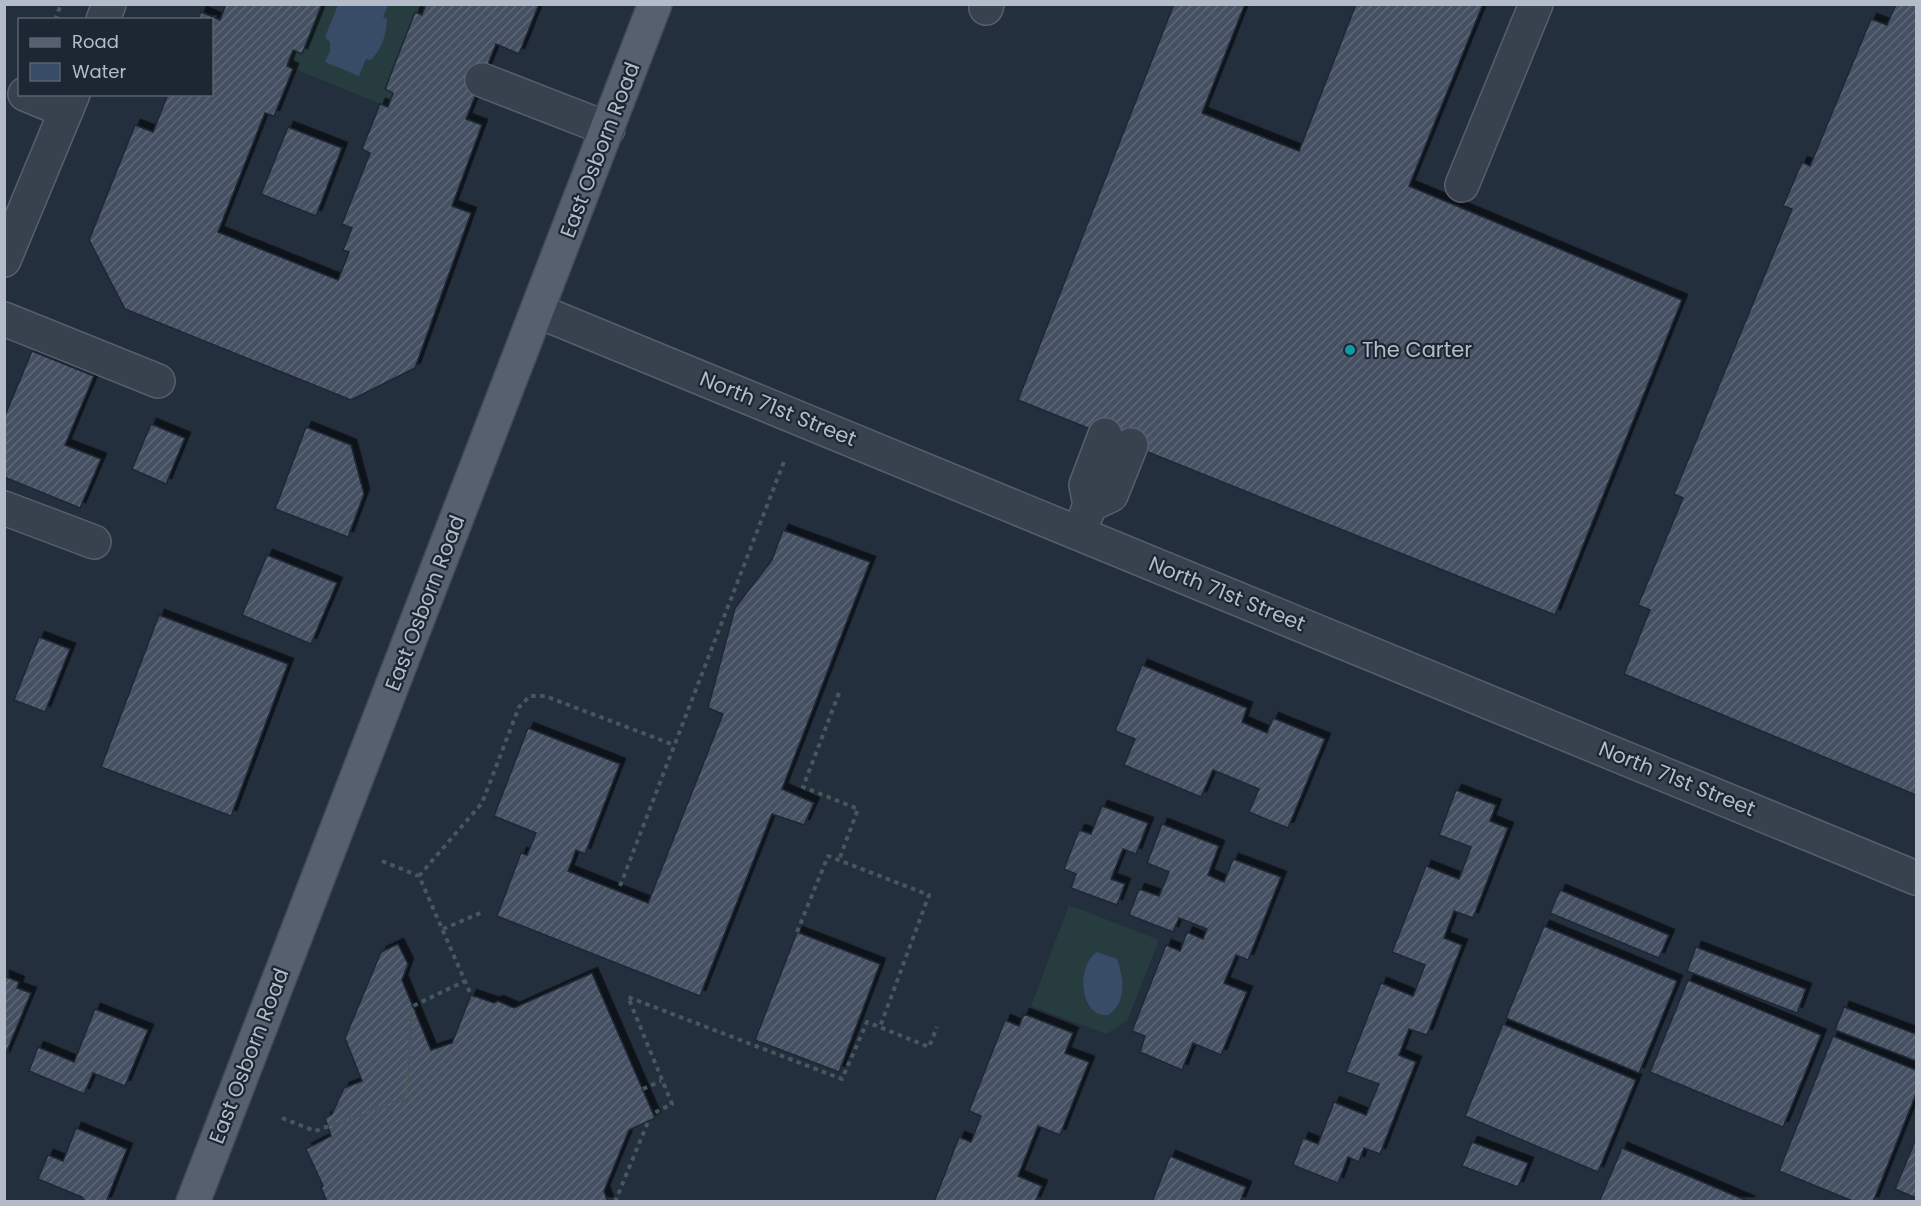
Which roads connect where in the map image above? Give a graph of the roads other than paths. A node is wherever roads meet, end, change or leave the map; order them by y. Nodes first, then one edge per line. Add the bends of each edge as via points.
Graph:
1 (655, 4) edge
2 (1536, 4) edge
3 (482, 80) dead end
4 (35, 96) edge
5 (70, 103) edge
6 (608, 129) junction
7 (1462, 185) dead end
8 (4, 260) edge
9 (538, 311) junction
10 (4, 319) edge
11 (158, 381) dead end
12 (1118, 440) dead end
13 (4, 508) edge
14 (1085, 519) junction
15 (94, 542) dead end
16 (1917, 878) edge
17 (193, 1202) edge

1 - 6 main road, East Osborn Road
2 - 7 street
3 - 6 street
4 - 5 street
5 - 8 street
6 - 9 main road, East Osborn Road
9 - 14 street, North 71st Street
9 - 17 main road, East Osborn Road
10 - 11 street
12 - 14 street via 1111,495
13 - 15 street
14 - 16 street, North 71st Street

